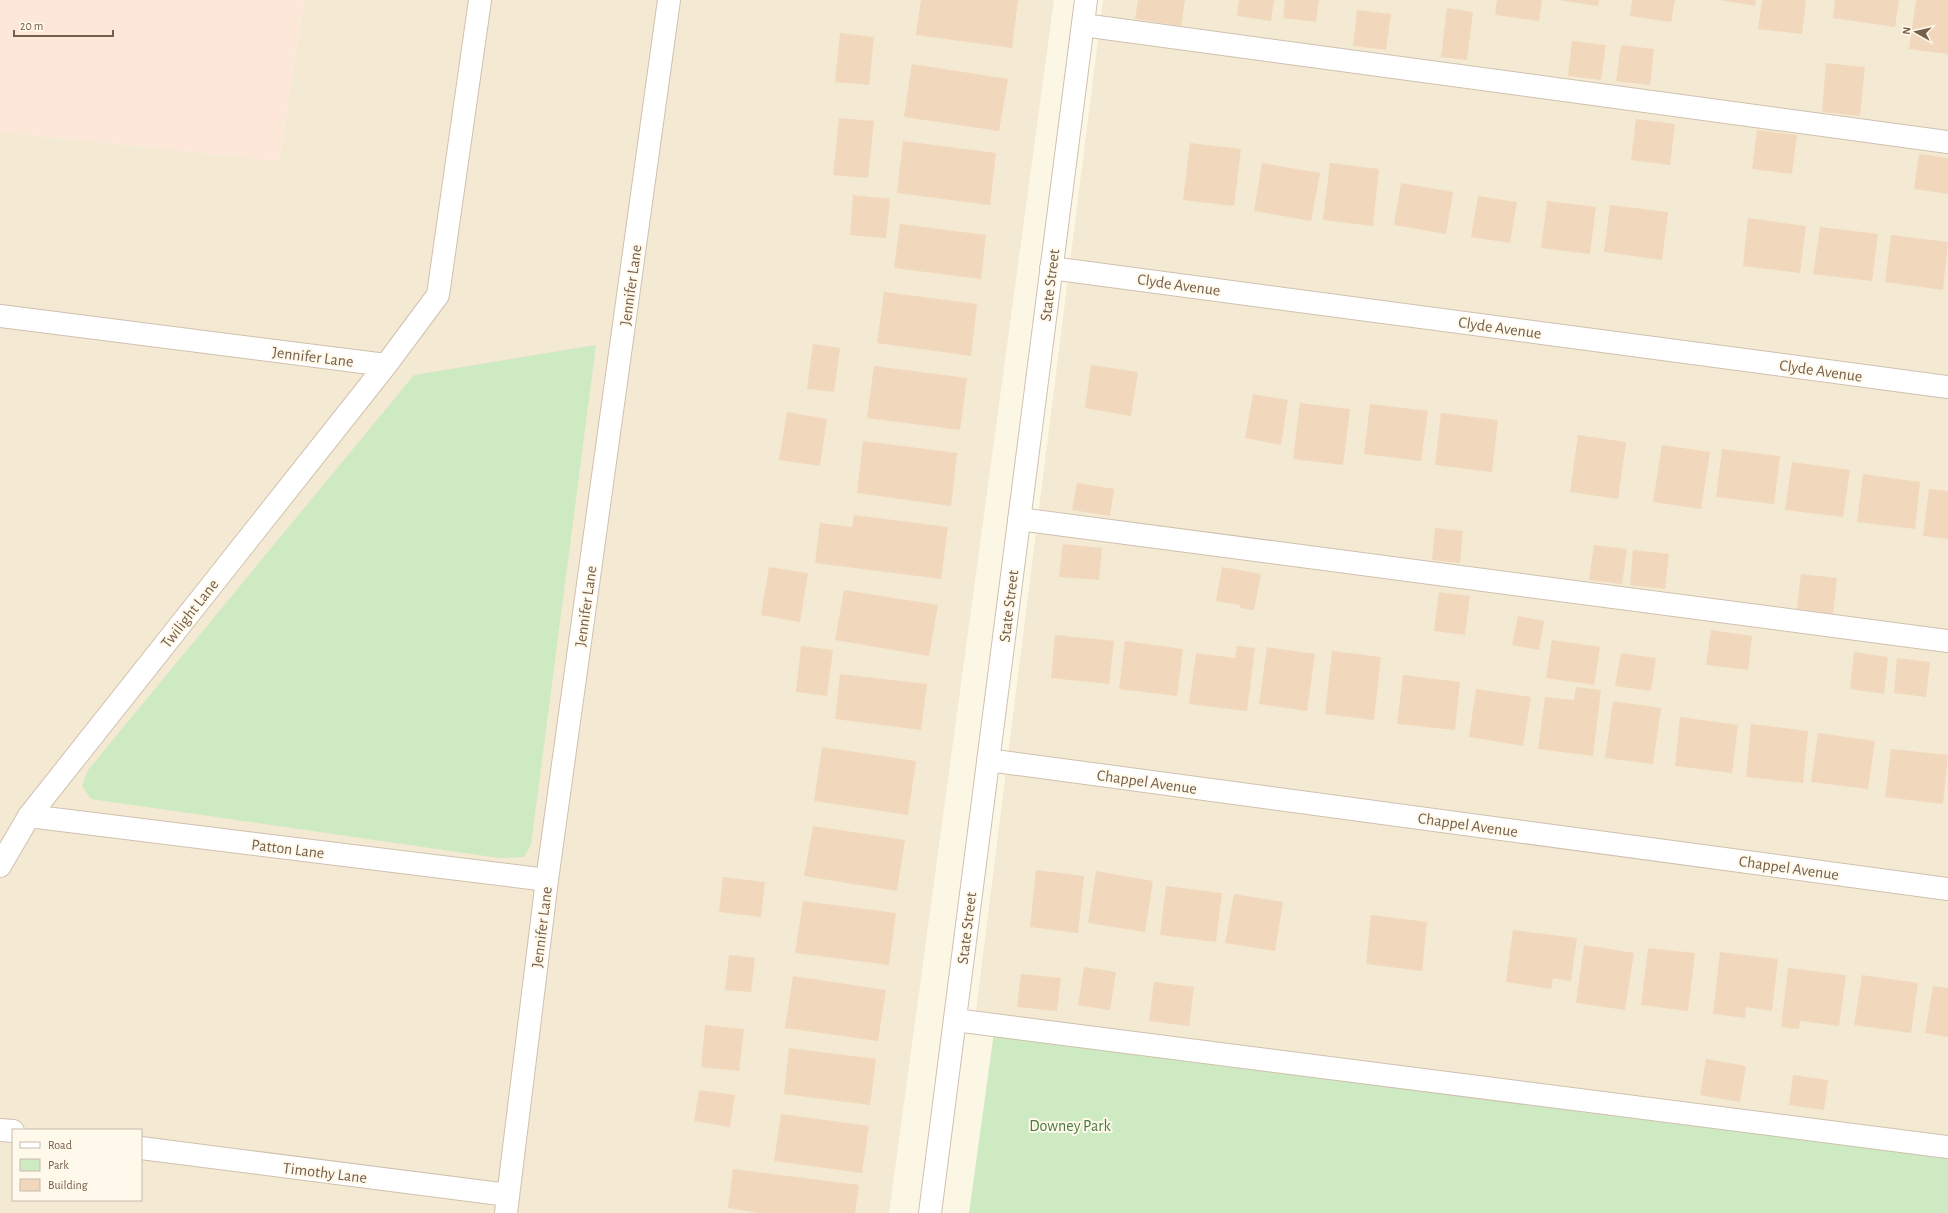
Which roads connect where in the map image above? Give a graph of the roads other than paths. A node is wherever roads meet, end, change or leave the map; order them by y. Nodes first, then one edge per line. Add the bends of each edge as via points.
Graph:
1 (480, 0) edge
2 (669, 0) edge
3 (1086, 0) edge
4 (1083, 25) junction
5 (1948, 142) edge
6 (1052, 268) junction
7 (2, 319) edge
8 (386, 365) junction
9 (1948, 387) edge
10 (1019, 519) junction
11 (1948, 641) edge
12 (988, 760) junction
13 (29, 816) junction
14 (0, 866) edge
15 (547, 880) junction
16 (1948, 889) edge
17 (955, 1020) junction
18 (0, 1130) edge
19 (12, 1131) edge
20 (1948, 1147) edge
21 (142, 1148) edge
22 (507, 1204) edge
23 (930, 1213) edge

1 - 8 street via 438,295
2 - 15 street, Jennifer Lane
3 - 4 street, State Street
4 - 5 street
4 - 6 street, State Street
6 - 9 street, Clyde Avenue
6 - 10 street, State Street
7 - 8 street, Jennifer Lane
8 - 13 street, Twilight Lane
10 - 11 street
10 - 12 street, State Street
12 - 16 street, Chappel Avenue
12 - 17 street, State Street
13 - 14 street, Twilight Lane
13 - 15 street, Patton Lane
15 - 22 street, Jennifer Lane
17 - 20 street
17 - 23 street, State Street
18 - 19 street
21 - 22 street, Timothy Lane

